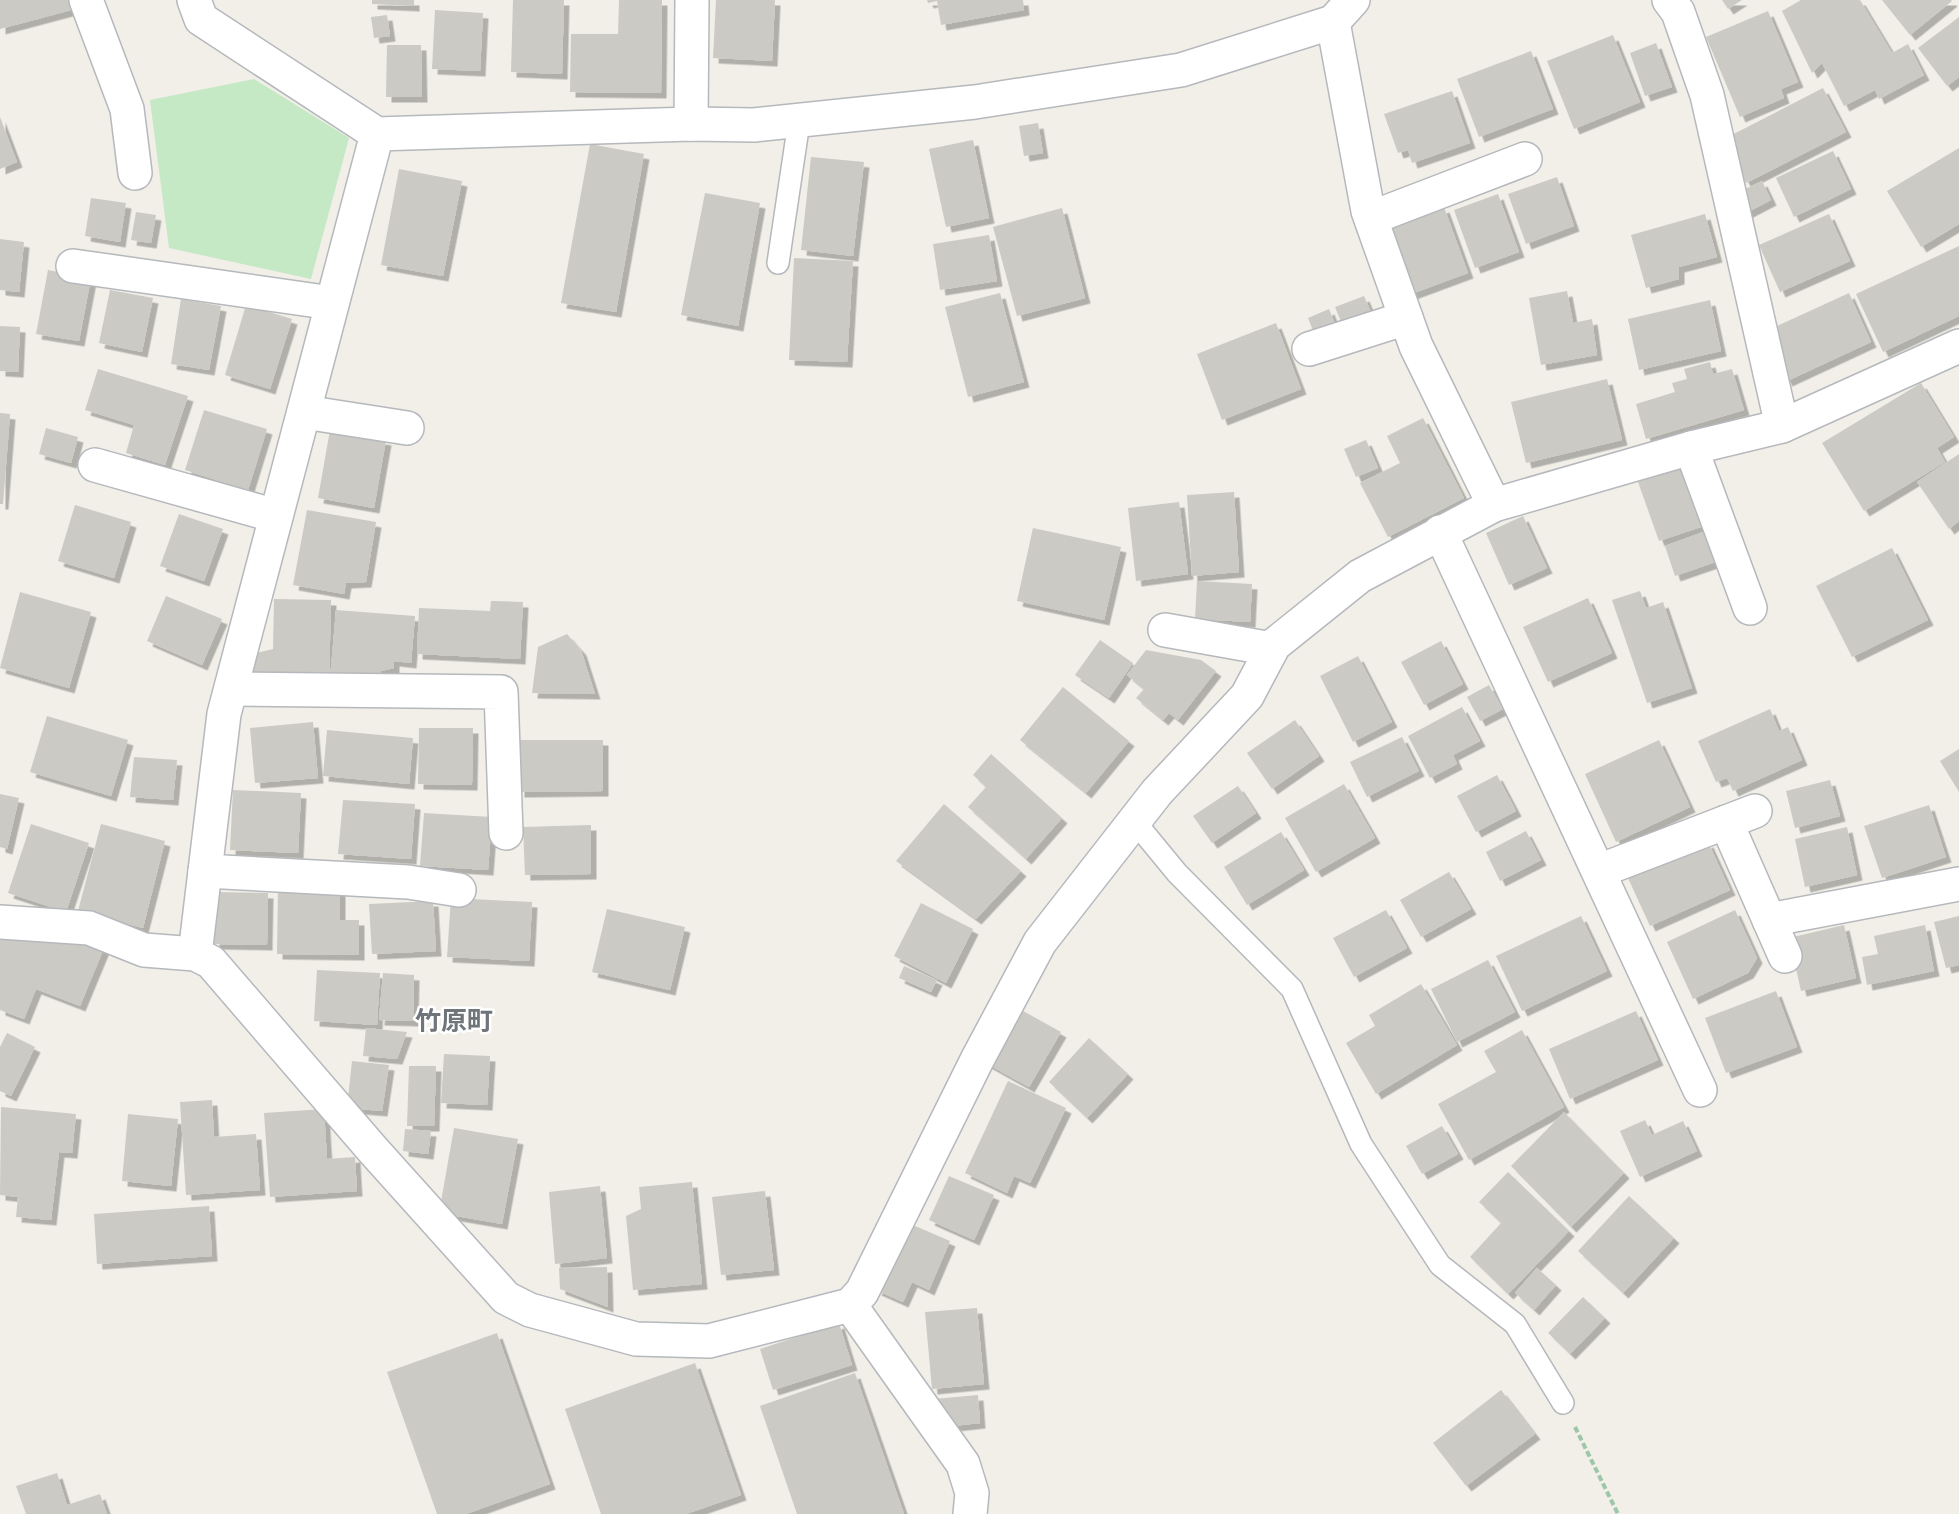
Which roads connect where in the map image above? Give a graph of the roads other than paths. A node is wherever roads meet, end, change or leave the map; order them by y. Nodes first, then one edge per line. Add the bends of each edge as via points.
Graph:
1 (86, 0) edge
2 (194, 0) edge
3 (692, 0) edge
4 (1669, 0) edge
5 (1343, 11) edge
6 (799, 122) junction
7 (691, 124) junction
8 (377, 134) junction
9 (1525, 159) dead end
10 (135, 173) dead end
11 (1371, 218) junction
12 (778, 263) dead end
13 (73, 266) dead end
14 (332, 303) junction
15 (1406, 318) junction
16 (1959, 346) edge
17 (1309, 349) dead end
18 (304, 412) junction
19 (1782, 426) junction
20 (407, 428) dead end
21 (1691, 448) junction
22 (95, 465) dead end
23 (1494, 505) junction
24 (276, 516) junction
25 (1440, 532) junction
26 (1750, 608) dead end
27 (1166, 630) dead end
28 (1274, 645) junction
29 (231, 689) junction
30 (514, 816) dead end
31 (1136, 822) junction
32 (1599, 871) junction
33 (205, 872) junction
34 (1959, 884) edge
35 (459, 890) dead end
36 (1769, 920) junction
37 (0, 922) edge
38 (195, 954) junction
39 (1785, 956) dead end
40 (1700, 1090) dead end
41 (850, 1305) junction
42 (1563, 1403) road end
43 (970, 1514) edge

1 - 10 street via 127,110
2 - 8 street via 201,19
3 - 7 street
4 - 19 street via 1678,12 1707,95
5 - 6 street via 1181,70 975,102
5 - 11 street
6 - 7 street
6 - 12 lane
7 - 8 street
8 - 14 street
9 - 11 street
11 - 15 street
13 - 14 street
14 - 18 street
15 - 17 street
15 - 23 street
16 - 19 street
18 - 20 street
18 - 24 street
19 - 21 street
21 - 23 street
21 - 26 street
22 - 24 street
23 - 25 street
24 - 29 street
25 - 28 street via 1360,576
25 - 32 street
27 - 28 street via 1266,648
28 - 31 street via 1247,696 1157,792
29 - 30 street via 501,692
29 - 33 street via 224,714
31 - 41 street via 1040,942 862,1292
31 - 42 lane via 1177,873 1292,989 1361,1144 1440,1265 1515,1324
32 - 36 street via 1740,817
32 - 40 street
33 - 35 street via 408,882
33 - 38 street
34 - 36 street
36 - 39 street
37 - 38 street via 89,928 144,950
38 - 41 street via 211,962 506,1298 530,1310 636,1339 709,1341
41 - 43 street via 963,1464 972,1493

